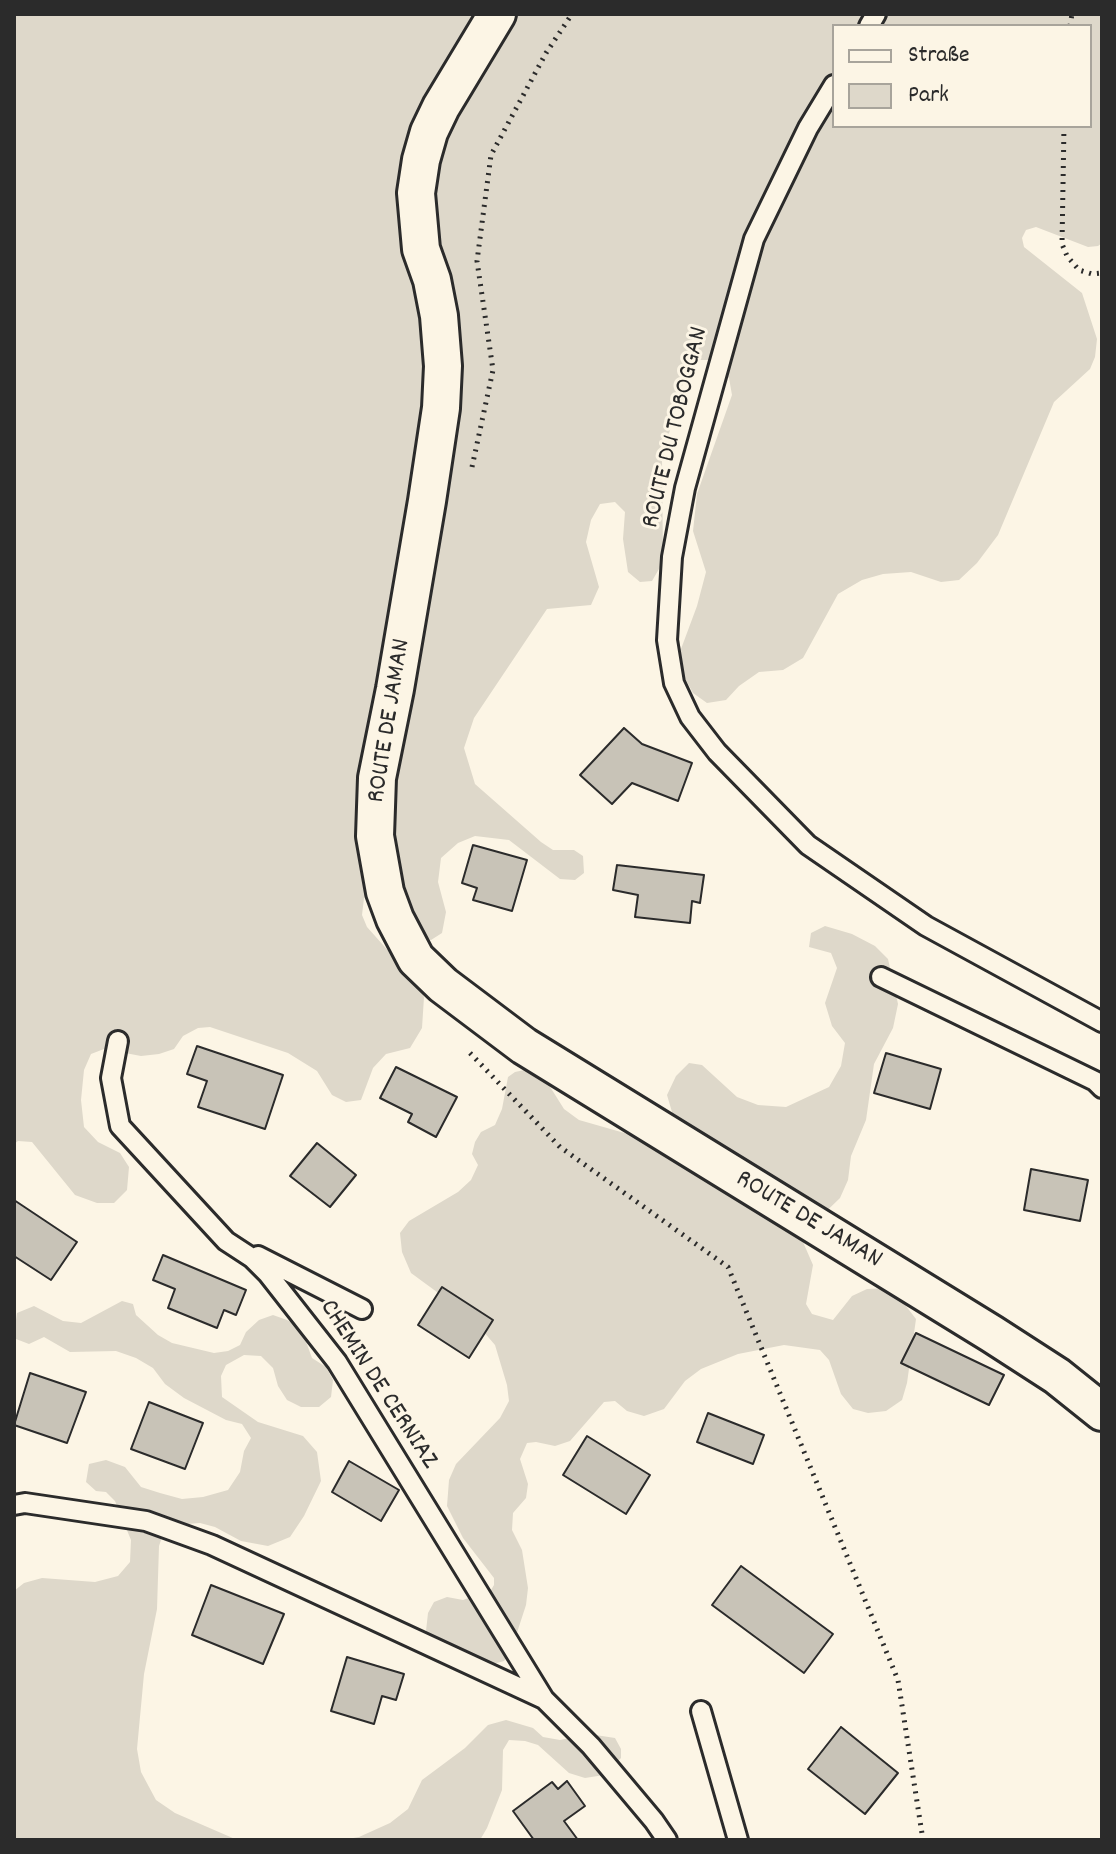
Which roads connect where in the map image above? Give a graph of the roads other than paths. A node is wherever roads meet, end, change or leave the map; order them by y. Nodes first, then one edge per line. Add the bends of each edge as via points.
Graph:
1 (497, 14) edge
2 (832, 88) edge
3 (881, 977) dead end
4 (1102, 1022) edge
5 (118, 1041) dead end
6 (1102, 1088) edge
7 (252, 1258) junction
8 (362, 1309) dead end
9 (1102, 1412) edge
10 (14, 1505) edge
11 (544, 1699) junction
12 (701, 1711) dead end
13 (667, 1840) edge
14 (738, 1840) edge

1 - 9 street, ROUTE DE JAMAN via 429,132 416,193 443,366 427,501 377,778 375,836 395,919 416,959 524,1046 992,1334
2 - 4 lane, ROUTE DU TOBOGGAN via 754,239 685,488 672,557 667,640 674,683 690,717 717,752 808,845 926,926
3 - 6 lane
5 - 7 lane, CHEMIN DE CERNIAZ via 111,1078 120,1126 226,1241
7 - 8 lane via 257,1255
7 - 11 lane, CHEMIN DE CERNIAZ via 337,1362
10 - 11 lane, CHEMIN DE CERNIAZ via 159,1525
11 - 13 lane, CHEMIN DE CERNIAZ via 591,1746
12 - 14 lane

